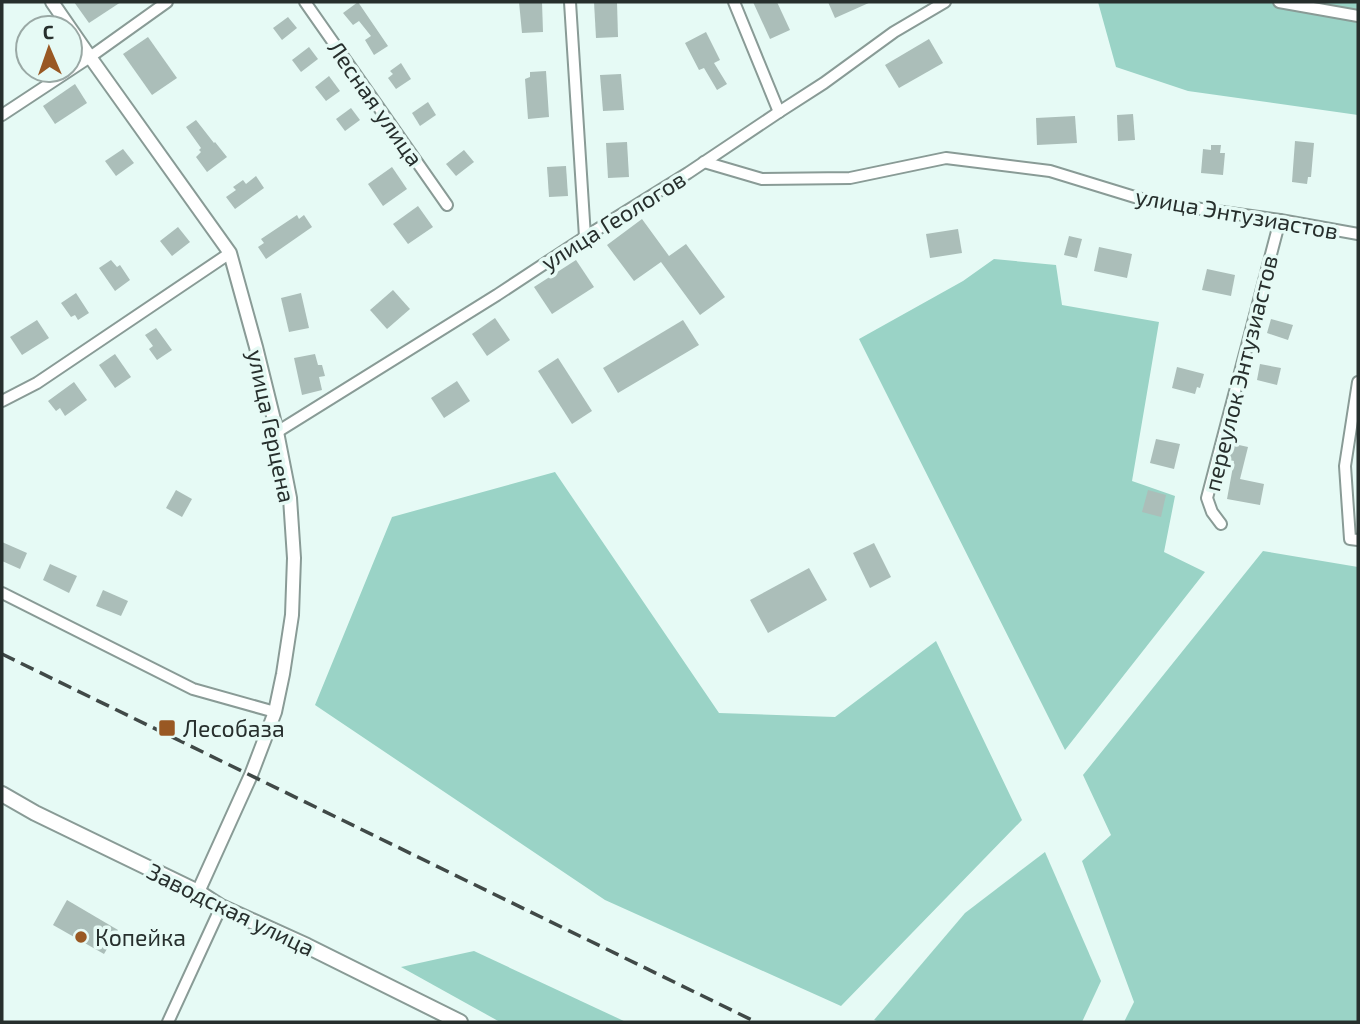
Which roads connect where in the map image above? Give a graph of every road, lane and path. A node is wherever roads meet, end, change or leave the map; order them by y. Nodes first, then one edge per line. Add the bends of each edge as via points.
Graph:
1 (52, 2) edge
2 (167, 2) edge
3 (305, 2) edge
4 (570, 2) edge
5 (734, 2) edge
6 (945, 2) edge
7 (1279, 2) edge
8 (1358, 16) edge
9 (90, 57) junction
10 (779, 111) junction
11 (2, 115) edge
12 (704, 163) junction
13 (447, 205) dead end
14 (1280, 220) junction
15 (1358, 234) edge
16 (585, 237) junction
17 (230, 253) junction
18 (1358, 382) edge
19 (2, 401) edge
20 (1356, 406) edge
21 (277, 432) junction
22 (1221, 524) dead end
23 (1354, 540) edge
24 (2, 593) edge
25 (275, 712) junction
26 (2, 794) edge
27 (198, 892) junction
28 (220, 907) junction
29 (167, 1022) edge
30 (460, 1022) edge

1 - 9 street, улица Герцена
2 - 9 street
3 - 13 street, Лесная улица
4 - 16 street
5 - 10 street
6 - 10 street, улица Геологов
7 - 8 street
9 - 11 street
9 - 17 street, улица Герцена
10 - 12 street, улица Геологов
12 - 14 street, улица Энтузиастов via 762,179 850,178 946,158 1050,171 1151,202
12 - 16 street, улица Геологов
14 - 15 street, улица Энтузиастов
14 - 22 street, переулок Энтузиастов via 1206,498
16 - 21 street, улица Геологов
17 - 19 street via 37,383
17 - 21 street, улица Герцена
18 - 20 street
20 - 23 street via 1345,466
21 - 25 street, улица Герцена via 290,498 294,558 292,615
24 - 25 street via 193,689
25 - 27 street, улица Герцена
26 - 27 main road, Заводская улица
27 - 28 main road, Заводская улица
28 - 29 street
28 - 30 main road, Заводская улица

